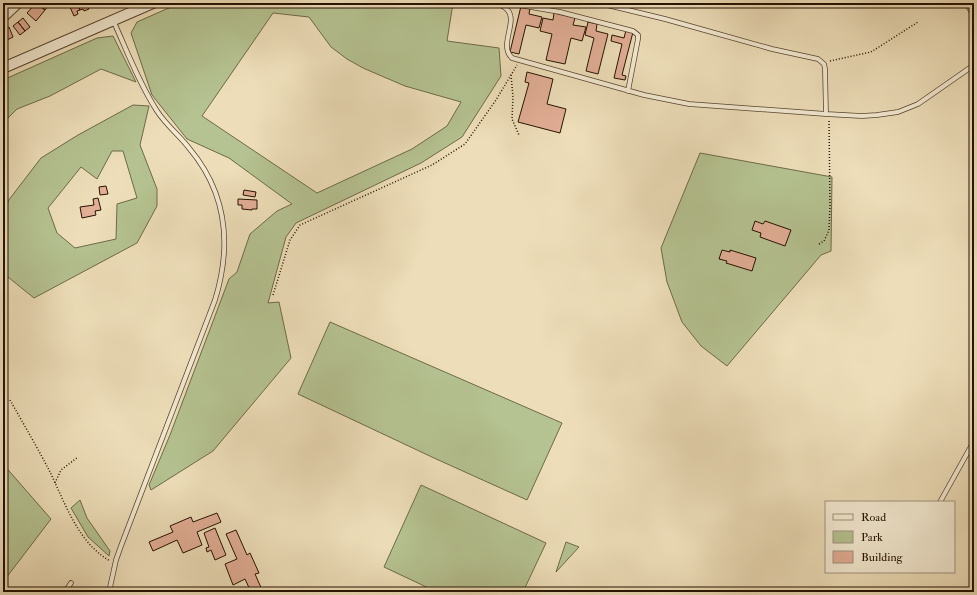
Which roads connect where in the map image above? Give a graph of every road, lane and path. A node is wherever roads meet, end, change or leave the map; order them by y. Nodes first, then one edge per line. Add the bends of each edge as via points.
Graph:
1 (19, 3) edge
2 (153, 3) edge
3 (489, 3) edge
4 (599, 3) edge
5 (498, 5) junction
6 (3, 18) edge
7 (113, 20) junction
8 (918, 22) dead end
9 (519, 61) junction
10 (824, 64) junction
11 (974, 65) edge
12 (3, 68) edge
13 (511, 75) junction
14 (628, 91) junction
15 (828, 114) junction
16 (519, 135) dead end
17 (819, 244) dead end
18 (273, 295) dead end
19 (10, 400) dead end
20 (974, 441) edge
21 (78, 457) dead end
22 (55, 483) junction
23 (941, 501) edge
24 (115, 564) junction
25 (71, 583) dead end
26 (65, 592) edge
27 (109, 592) edge

1 - 6 street
2 - 7 street
3 - 5 lane
4 - 10 lane via 818,59
5 - 9 lane via 504,7 510,16 506,51
5 - 14 lane via 519,5 579,16 633,31 638,39
7 - 12 street
7 - 24 lane via 153,104 165,122 189,147 209,177 224,224 225,248 223,272 216,300
8 - 10 path via 871,52 835,59
9 - 13 path
9 - 14 lane
10 - 15 lane
11 - 15 lane via 908,109 877,115
13 - 16 path via 512,119
13 - 18 path via 465,144 432,164 300,225 290,240
14 - 15 lane via 689,104
15 - 17 path via 829,230 824,241
19 - 22 path
20 - 23 lane
21 - 22 path via 61,470
22 - 24 path via 76,527 100,555
24 - 27 lane
25 - 26 lane

